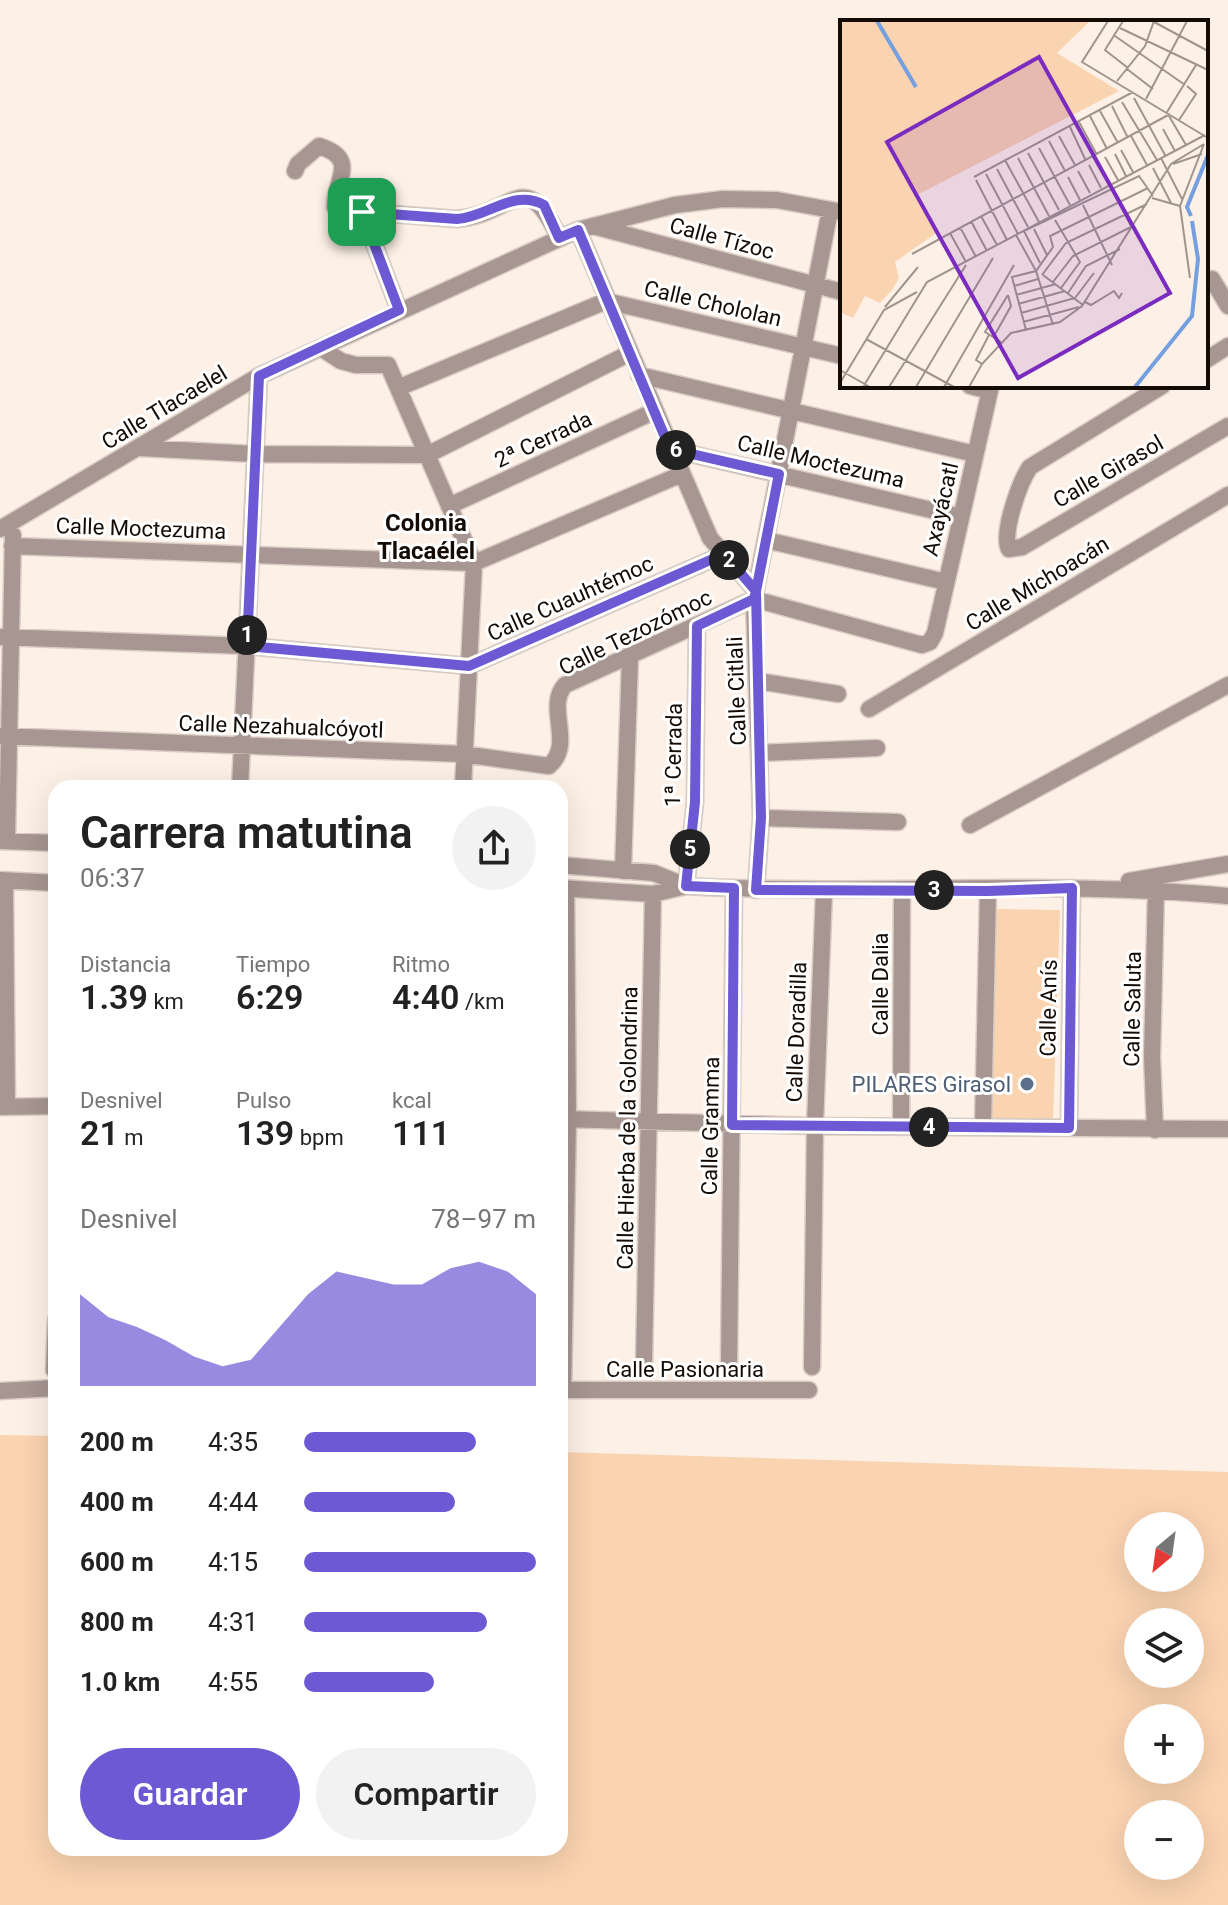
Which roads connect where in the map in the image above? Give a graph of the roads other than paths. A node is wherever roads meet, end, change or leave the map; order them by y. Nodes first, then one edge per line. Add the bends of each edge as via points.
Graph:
1 (295, 171) dead end
2 (836, 211) edge
3 (362, 212) junction
4 (585, 228) junction
5 (559, 238) junction
6 (1215, 278) edge
7 (816, 286) junction
8 (840, 292) edge
9 (606, 301) junction
10 (1228, 306) edge
11 (399, 310) junction
12 (1228, 346) edge
13 (804, 347) junction
14 (321, 348) junction
15 (630, 353) junction
16 (840, 356) edge
17 (1208, 359) edge
18 (639, 375) junction
19 (259, 376) junction
20 (398, 388) junction
21 (991, 388) edge
22 (1142, 391) edge
23 (655, 411) junction
24 (791, 411) junction
25 (1228, 426) edge
26 (139, 448) junction
27 (670, 449) junction
28 (255, 454) junction
29 (975, 454) junction
30 (427, 455) junction
31 (682, 474) junction
32 (779, 474) junction
33 (1228, 495) edge
34 (449, 506) junction
35 (961, 517) junction
36 (7, 526) edge
37 (766, 540) junction
38 (12, 546) junction
39 (251, 554) junction
40 (724, 554) junction
41 (474, 563) junction
42 (946, 582) junction
43 (755, 595) junction
44 (697, 626) junction
45 (5, 637) edge
46 (247, 646) junction
47 (630, 658) junction
48 (469, 666) junction
49 (758, 681) junction
50 (1228, 685) edge
51 (838, 694) dead end
52 (869, 709) dead end
53 (4, 736) edge
54 (242, 748) junction
55 (877, 748) dead end
56 (759, 753) junction
57 (463, 754) junction
58 (558, 759) joint
59 (240, 780) edge
60 (463, 780) edge
61 (761, 818) junction
62 (898, 822) dead end
63 (970, 825) dead end
64 (4, 841) edge
65 (48, 843) edge
66 (1228, 864) edge
67 (568, 866) edge
68 (623, 871) junction
69 (3, 880) edge
70 (48, 883) edge
71 (686, 886) junction
72 (1080, 887) junction
73 (568, 888) edge
74 (734, 888) junction
75 (902, 889) junction
76 (1156, 889) junction
77 (756, 890) junction
78 (824, 890) junction
79 (988, 891) junction
80 (653, 894) junction
81 (1228, 896) edge
82 (48, 1106) edge
83 (4, 1107) edge
84 (568, 1119) edge
85 (649, 1121) junction
86 (732, 1125) junction
87 (815, 1126) junction
88 (983, 1126) junction
89 (901, 1127) junction
90 (1069, 1128) junction
91 (1228, 1129) edge
92 (1155, 1130) junction
93 (644, 1363) dead end
94 (729, 1365) dead end
95 (812, 1367) dead end
96 (48, 1388) edge
97 (568, 1390) edge
98 (809, 1390) dead end
99 (0, 1391) edge

1 - 3 street via 319,146 341,160 344,172 335,207
2 - 4 street, Calle Tlacaelel via 777,200 723,199
2 - 7 street, Calle Citlali
3 - 5 street via 470,218 520,198 532,199 544,205
3 - 11 street
4 - 5 street, Calle Tlacaelel
4 - 7 street, Calle Tízoc
4 - 9 street
5 - 11 street, Calle Tlacaelel
6 - 10 street
7 - 8 street, Calle Tízoc
7 - 13 street, Calle Citlali
9 - 13 street, Calle Chololan
9 - 15 street
9 - 20 street
11 - 14 street, Calle Tlacaelel
12 - 17 street
13 - 16 street, Calle Chololan
13 - 24 street, Calle Citlali
14 - 19 street, Calle Tlacaelel
14 - 20 street via 356,365 388,365
15 - 18 street
15 - 30 street
18 - 23 street
18 - 24 street
19 - 26 street, Calle Tlacaelel
19 - 28 street
20 - 30 street
21 - 29 street, Axayácatl
22 - 25 street, Calle Girasol via 1030,467 1006,536 1009,549 1022,547
23 - 27 street
23 - 34 street, 2ª Cerrada
24 - 29 street
24 - 32 street, Calle Citlali
26 - 28 street
26 - 36 street, Calle Tlacaelel
27 - 31 street
27 - 32 street, Calle Moctezuma
28 - 30 street
28 - 39 street
29 - 35 street, Axayácatl
30 - 34 street
31 - 40 street via 710,538
31 - 41 street, Calle Moctezuma
32 - 35 street, Calle Moctezuma
32 - 37 street, Calle Citlali
33 - 52 street, Calle Michoacán
34 - 41 street
35 - 42 street, Axayácatl
36 - 38 street
37 - 42 street
37 - 43 street, Calle Citlali
38 - 39 street, Calle Moctezuma
38 - 45 street
39 - 41 street, Calle Moctezuma
39 - 46 street
40 - 43 street
40 - 48 street, Calle Cuauhtémoc
41 - 48 street
42 - 43 street, Axayácatl via 930,642 922,645
43 - 44 street, Calle Tezozómoc
43 - 49 street, Calle Citlali
44 - 47 street, Calle Tezozómoc
44 - 71 street, 1ª Cerrada via 695,802
45 - 46 street, Calle Cuauhtémoc
45 - 53 street
46 - 48 street, Calle Cuauhtémoc
46 - 54 street
47 - 58 street, Calle Tezozómoc via 560,691
47 - 68 street
48 - 57 street
49 - 51 street
49 - 56 street, Calle Citlali
50 - 63 street
53 - 54 street, Calle Nezahualcóyotl
53 - 64 street
54 - 57 street, Calle Nezahualcóyotl
54 - 59 street
55 - 56 street
56 - 61 street, Calle Citlali
57 - 58 street, Calle Nezahualcóyotl via 549,766
57 - 60 street
61 - 62 street
61 - 77 street, Calle Citlali
64 - 65 street
66 - 72 street
67 - 68 street
68 - 71 street via 654,873
69 - 70 street
69 - 83 street
71 - 74 street
71 - 80 street
72 - 76 street
72 - 79 street
72 - 90 street, Calle Anís
73 - 80 street
74 - 77 street
74 - 86 street, Calle Gramma
75 - 78 street
75 - 79 street
75 - 89 street, Calle Dalia
76 - 81 street
76 - 92 street, Calle Saluta
77 - 78 street
78 - 87 street, Calle Doradilla
79 - 88 street
80 - 85 street, Calle Hierba de la Golondrina
82 - 83 street
84 - 85 street
85 - 86 street
85 - 93 street, Calle Hierba de la Golondrina
86 - 87 street
86 - 94 street, Calle Gramma
87 - 89 street
87 - 95 street, Calle Doradilla
88 - 89 street
88 - 90 street
90 - 92 street
91 - 92 street
96 - 99 street
97 - 98 street, Calle Pasionaria

